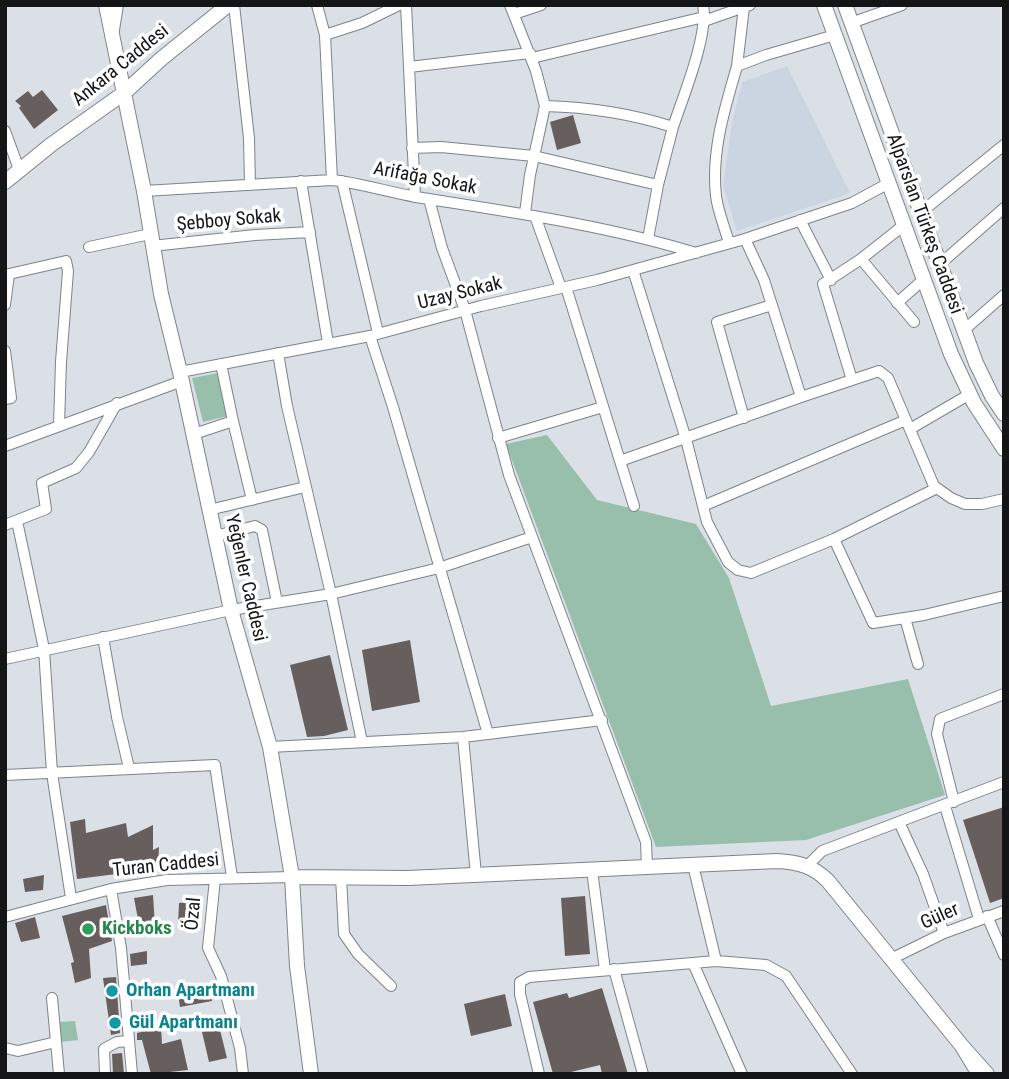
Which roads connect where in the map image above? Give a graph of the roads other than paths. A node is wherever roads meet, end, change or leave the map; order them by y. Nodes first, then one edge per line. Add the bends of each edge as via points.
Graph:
1 (106, 5) edge
2 (118, 5) edge
3 (228, 5) edge
4 (234, 5) edge
5 (317, 5) edge
6 (399, 5) edge
7 (406, 5) edge
8 (541, 5) edge
9 (824, 5) edge
10 (845, 5) edge
11 (902, 5) edge
12 (747, 6) edge
13 (512, 9) edge
14 (704, 14) edge
15 (851, 23) junction
16 (325, 35) junction
17 (113, 36) junction
18 (828, 37) dead end
19 (531, 56) junction
20 (737, 66) junction
21 (410, 67) junction
22 (124, 93) junction
23 (545, 106) junction
24 (673, 127) junction
25 (5, 131) edge
26 (1004, 145) edge
27 (412, 148) junction
28 (534, 156) junction
29 (20, 172) junction
30 (337, 180) junction
31 (302, 181) junction
32 (5, 182) edge
33 (889, 183) junction
34 (250, 185) junction
35 (657, 185) junction
36 (144, 191) junction
37 (415, 197) junction
38 (429, 199) junction
39 (1004, 208) edge
40 (920, 213) junction
41 (530, 215) junction
42 (800, 220) junction
43 (904, 225) junction
44 (310, 232) junction
45 (648, 239) junction
46 (745, 239) junction
47 (151, 240) junction
48 (729, 243) junction
49 (89, 247) dead end
50 (696, 253) junction
51 (861, 259) junction
52 (939, 265) junction
53 (633, 270) junction
54 (924, 279) junction
55 (831, 280) junction
56 (563, 288) junction
57 (1004, 295) edge
58 (897, 303) junction
59 (5, 305) edge
60 (772, 305) junction
61 (465, 310) junction
62 (914, 322) dead end
63 (963, 331) junction
64 (374, 335) junction
65 (328, 343) junction
66 (5, 351) edge
67 (278, 354) junction
68 (222, 364) junction
69 (181, 377) junction
70 (852, 380) junction
71 (970, 394) junction
72 (998, 395) edge
73 (801, 397) junction
74 (5, 399) edge
75 (117, 404) junction
76 (603, 407) junction
77 (1004, 414) edge
78 (744, 418) junction
79 (233, 421) junction
80 (908, 424) junction
81 (59, 425) junction
82 (194, 434) junction
83 (498, 438) junction
84 (686, 439) junction
85 (5, 446) edge
86 (1004, 449) edge
87 (620, 461) junction
88 (305, 487) junction
89 (937, 488) junction
90 (1004, 499) edge
91 (252, 500) junction
92 (634, 506) dead end
93 (703, 506) junction
94 (209, 510) junction
95 (17, 521) junction
96 (5, 526) edge
97 (215, 536) junction
98 (532, 537) junction
99 (834, 538) junction
100 (439, 568) junction
101 (331, 594) junction
102 (1004, 596) edge
103 (277, 602) junction
104 (231, 610) junction
105 (905, 618) junction
106 (103, 637) junction
107 (44, 649) junction
108 (5, 659) edge
109 (918, 664) dead end
110 (1004, 694) edge
111 (602, 720) junction
112 (488, 734) junction
113 (463, 737) junction
114 (362, 742) junction
115 (270, 747) junction
116 (129, 768) junction
117 (51, 773) junction
118 (5, 775) edge
119 (1004, 782) edge
120 (949, 804) junction
121 (900, 822) junction
122 (693, 865) junction
123 (807, 866) junction
124 (647, 867) junction
125 (592, 870) junction
126 (476, 875) junction
127 (232, 877) junction
128 (292, 877) junction
129 (341, 877) junction
130 (215, 879) junction
131 (111, 889) junction
132 (71, 898) junction
133 (1004, 911) edge
134 (5, 917) edge
135 (983, 918) junction
136 (944, 933) junction
137 (1004, 955) edge
138 (891, 959) junction
139 (716, 961) junction
140 (693, 963) junction
141 (609, 970) junction
142 (391, 986) dead end
143 (51, 998) dead end
144 (56, 1041) junction
145 (130, 1041) junction
146 (962, 1046) junction
147 (5, 1048) edge
148 (59, 1074) edge
149 (105, 1074) edge
150 (132, 1074) edge
151 (243, 1074) edge
152 (311, 1074) edge
153 (539, 1074) edge
154 (643, 1074) edge
155 (742, 1074) edge
156 (852, 1074) edge
157 (979, 1074) edge
158 (987, 1074) edge

1 - 17 street, Yeğenler Caddesi
2 - 17 street
3 - 22 street, Ankara Caddesi
4 - 34 street
5 - 16 street
6 - 16 street
7 - 21 street
8 - 13 street
9 - 33 street, Alparslan Türkeş Caddesi
10 - 15 street, Alparslan Türkeş Caddesi
11 - 15 street
12 - 14 street
12 - 20 street
13 - 19 street
14 - 19 street
14 - 24 street
15 - 40 street, Alparslan Türkeş Caddesi
16 - 30 street
17 - 22 street, Yeğenler Caddesi
18 - 20 street
19 - 21 street
19 - 23 street
20 - 48 street via 715,160 716,197
21 - 27 street
22 - 29 street, Ankara Caddesi
22 - 36 street, Yeğenler Caddesi
23 - 24 street via 571,106
23 - 28 street
24 - 35 street
25 - 29 street
26 - 40 street
27 - 28 street
27 - 37 street
28 - 35 street
28 - 41 street
29 - 32 street, Ankara Caddesi
30 - 31 street, Arifağa Sokak
30 - 37 street, Arifağa Sokak
30 - 64 street
31 - 34 street, Arifağa Sokak
31 - 44 street
33 - 42 street, Uzay Sokak via 852,203
33 - 43 street, Alparslan Türkeş Caddesi
34 - 36 street, Arifağa Sokak
35 - 45 street
36 - 47 street, Yeğenler Caddesi
37 - 38 street, Arifağa Sokak
38 - 41 street, Arifağa Sokak
38 - 61 street
39 - 52 street
40 - 52 street, Alparslan Türkeş Caddesi
41 - 45 street, Arifağa Sokak
41 - 56 street
42 - 46 street, Uzay Sokak
42 - 55 street
43 - 51 street
43 - 54 street, Alparslan Türkeş Caddesi
44 - 47 street, Şebboy Sokak
44 - 65 street
45 - 50 street, Arifağa Sokak
46 - 48 street, Uzay Sokak
46 - 60 street
47 - 49 street, Şebboy Sokak
47 - 69 street, Yeğenler Caddesi
48 - 50 street, Uzay Sokak
50 - 53 street, Uzay Sokak
51 - 55 street
51 - 58 street
52 - 63 street, Alparslan Türkeş Caddesi
53 - 56 street, Uzay Sokak
53 - 84 street
54 - 58 street
54 - 71 street, Alparslan Türkeş Caddesi
55 - 70 street via 823,284
56 - 61 street, Uzay Sokak
56 - 76 street
57 - 63 street
58 - 62 street
59 - 81 street via 9,274 66,261
60 - 73 street
60 - 78 street via 717,322
61 - 64 street, Uzay Sokak
61 - 83 street
63 - 72 street, Alparslan Türkeş Caddesi via 975,363
64 - 65 street, Uzay Sokak
64 - 100 street
65 - 67 street, Uzay Sokak
66 - 74 street via 12,398
67 - 68 street, Uzay Sokak
67 - 88 street
68 - 69 street, Uzay Sokak
68 - 79 street
69 - 75 street, Uzay Sokak
69 - 82 street, Yeğenler Caddesi
70 - 73 street
70 - 80 street via 879,371 886,374
71 - 80 street
71 - 86 street, Alparslan Türkeş Caddesi
72 - 77 street, Alparslan Türkeş Caddesi
73 - 78 street
75 - 81 street, Uzay Sokak
75 - 95 street via 76,468 42,483 46,509
76 - 83 street
76 - 87 street
78 - 84 street
79 - 82 street
79 - 91 street
80 - 89 street
80 - 93 street
81 - 85 street, Uzay Sokak
82 - 94 street, Yeğenler Caddesi
83 - 98 street
84 - 87 street
84 - 93 street
87 - 92 street
88 - 91 street
88 - 101 street
89 - 90 street via 965,504
89 - 99 street
91 - 94 street
93 - 99 street via 727,562 738,570 751,573
94 - 97 street, Yeğenler Caddesi
95 - 96 street
95 - 107 street
97 - 103 street via 255,526 262,530
97 - 104 street, Yeğenler Caddesi
98 - 100 street
98 - 111 street
99 - 105 street via 873,623
100 - 101 street
100 - 112 street
101 - 103 street
101 - 114 street
102 - 105 street
103 - 104 street
104 - 106 street
104 - 115 street, Yeğenler Caddesi
105 - 109 street
106 - 107 street
106 - 116 street
107 - 108 street
107 - 117 street
110 - 120 street via 940,719 937,734
111 - 112 street
111 - 124 street via 646,842
112 - 113 street
113 - 114 street
113 - 126 street
114 - 115 street
115 - 128 street, Yeğenler Caddesi
116 - 117 street
116 - 127 street via 215,765
117 - 118 street
117 - 132 street
119 - 120 street
120 - 121 street
120 - 135 street
121 - 123 street via 822,851
121 - 136 street
122 - 123 street via 777,861
122 - 124 street
122 - 139 street
123 - 138 street via 828,881
124 - 125 street
125 - 126 street
125 - 141 street
126 - 129 street
127 - 128 street, Turan Caddesi
127 - 130 street, Turan Caddesi
128 - 129 street
128 - 152 street, Yeğenler Caddesi via 297,966
129 - 142 street via 344,934
130 - 131 street, Turan Caddesi via 167,880
130 - 151 street, Özal via 208,948 221,976
131 - 132 street, Turan Caddesi
131 - 145 street
132 - 134 street, Turan Caddesi
133 - 135 street, Güler
135 - 136 street, Güler
135 - 137 street
136 - 138 street, Güler
138 - 146 street
139 - 140 street
139 - 156 street via 766,964 786,976
140 - 141 street
140 - 155 street
141 - 153 street via 529,976 520,982
141 - 154 street
143 - 144 street
144 - 147 street via 18,1051
144 - 148 street
145 - 149 street via 104,1049
145 - 150 street
146 - 157 street
146 - 158 street

